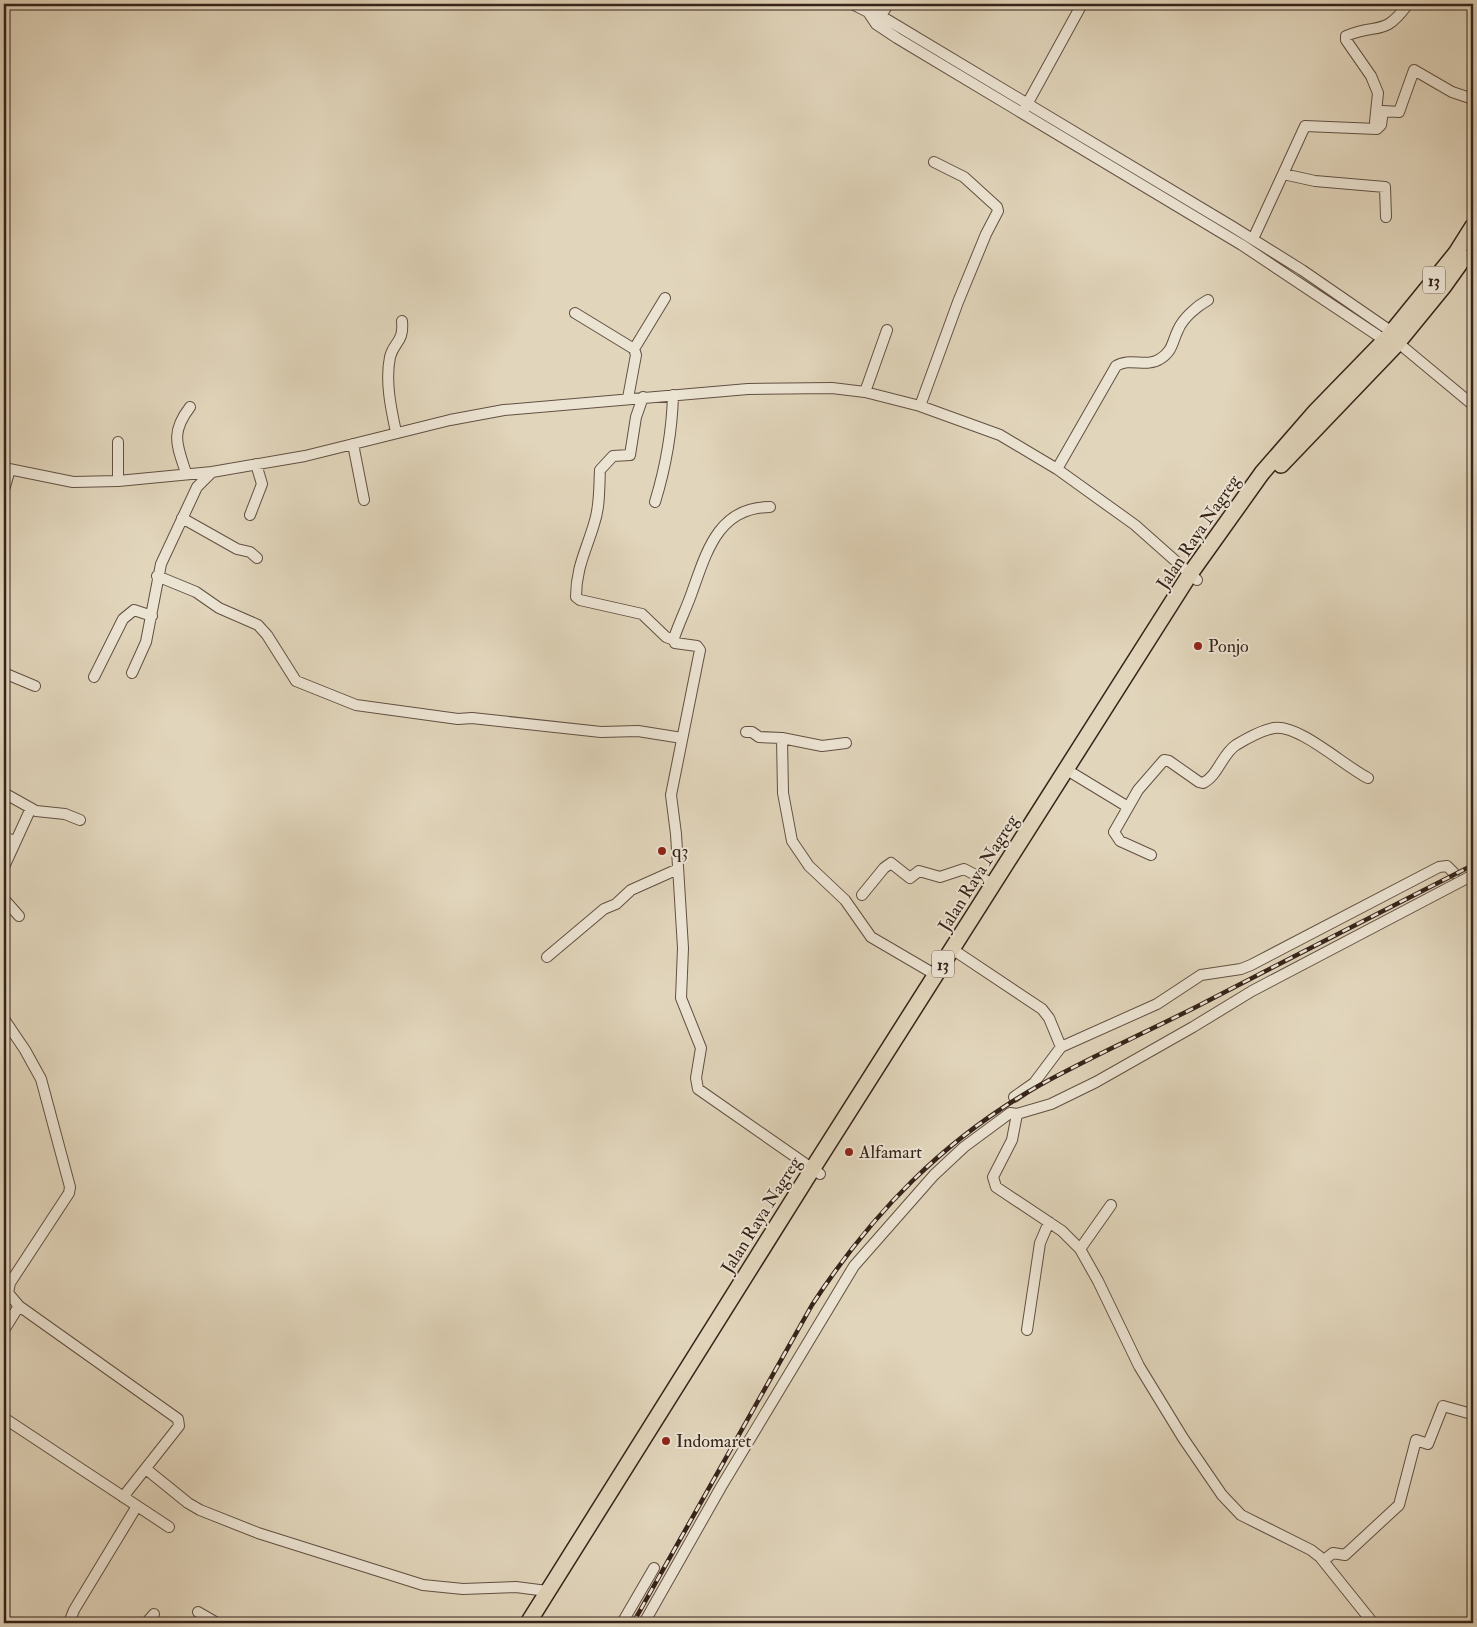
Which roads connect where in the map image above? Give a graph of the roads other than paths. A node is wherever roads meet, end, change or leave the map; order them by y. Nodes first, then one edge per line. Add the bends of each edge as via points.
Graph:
1 (852, 4) edge
2 (888, 4) edge
3 (1082, 4) edge
4 (1408, 4) edge
5 (879, 20) junction
6 (1473, 99) edge
7 (1025, 108) junction
8 (1374, 129) junction
9 (934, 162) dead end
10 (1283, 174) junction
11 (1386, 217) dead end
12 (1473, 226) edge
13 (1253, 240) junction
14 (1473, 243) edge
15 (1264, 252) junction
16 (665, 298) dead end
17 (1208, 300) dead end
18 (575, 313) dead end
19 (402, 321) dead end
20 (887, 330) dead end
21 (1395, 340) junction
22 (634, 349) junction
23 (865, 392) junction
24 (673, 396) junction
25 (643, 397) junction
26 (628, 398) junction
27 (1473, 405) edge
28 (920, 406) junction
29 (190, 407) dead end
30 (396, 432) junction
31 (118, 442) dead end
32 (354, 444) junction
33 (256, 464) junction
34 (7, 468) edge
35 (1057, 469) junction
36 (212, 472) junction
37 (186, 473) junction
38 (118, 481) junction
39 (4, 490) edge
40 (364, 500) dead end
41 (655, 502) dead end
42 (770, 507) dead end
43 (250, 515) dead end
44 (182, 518) junction
45 (257, 558) dead end
46 (157, 576) junction
47 (1194, 577) junction
48 (152, 616) junction
49 (674, 640) junction
50 (4, 673) edge
51 (132, 673) dead end
52 (94, 677) dead end
53 (36, 686) dead end
54 (746, 732) dead end
55 (682, 738) junction
56 (782, 738) junction
57 (846, 743) dead end
58 (1072, 774) junction
59 (1368, 778) dead end
60 (4, 793) edge
61 (1126, 806) junction
62 (31, 808) junction
63 (80, 820) dead end
64 (4, 837) edge
65 (14, 842) junction
66 (1151, 855) dead end
67 (4, 867) edge
68 (678, 869) junction
69 (1463, 878) edge
70 (993, 884) junction
71 (862, 895) dead end
72 (4, 898) edge
73 (19, 916) dead end
74 (956, 951) junction
75 (547, 956) dead end
76 (936, 975) junction
77 (4, 1018) edge
78 (1062, 1048) junction
79 (1014, 1097) dead end
80 (1017, 1114) junction
81 (816, 1171) junction
82 (1111, 1205) dead end
83 (1049, 1222) junction
84 (1080, 1249) junction
85 (19, 1306) junction
86 (4, 1330) edge
87 (1026, 1330) dead end
88 (1473, 1412) edge
89 (4, 1418) edge
90 (146, 1470) junction
91 (123, 1496) junction
92 (137, 1506) junction
93 (169, 1527) dead end
94 (1324, 1560) junction
95 (654, 1568) dead end
96 (547, 1591) junction
97 (198, 1612) dead end
98 (154, 1614) dead end
99 (649, 1622) edge
100 (69, 1623) edge
101 (146, 1623) edge
102 (217, 1623) edge
103 (528, 1623) edge
104 (538, 1623) edge
105 (622, 1623) edge
106 (1373, 1623) edge

1 - 5 street
2 - 5 street
3 - 7 street
4 - 8 street via 1387,26 1346,36 1378,93
5 - 7 street
6 - 8 street via 1452,92 1414,70 1401,110 1397,113 1383,111 1381,125
7 - 13 street
7 - 15 street
8 - 10 street via 1305,126
9 - 28 street via 964,177 998,211 962,294
10 - 11 street via 1316,182 1385,187
10 - 13 street
12 - 21 highway, Jalan Raya Nagreg / 13
13 - 15 street
14 - 21 highway, Jalan Raya Nagreg / 13 via 1444,286
15 - 21 street
16 - 22 street
17 - 35 street via 1180,326 1172,348 1159,360 1146,364 1124,363 1113,370
18 - 22 street
19 - 30 street via 403,334 390,356 389,368 390,404
20 - 23 street
21 - 27 street
21 - 47 highway, Jalan Raya Nagreg / 13 via 1270,478
22 - 26 street via 636,355
23 - 24 street via 832,388 767,388
23 - 28 street
24 - 25 street
24 - 41 street via 668,455
25 - 26 street
25 - 49 street via 630,455 613,456 600,470 600,495 594,524 578,568 576,597 642,614
26 - 30 street via 504,410
28 - 35 street via 1000,435
29 - 37 street via 176,429 176,442
30 - 32 street
31 - 38 street
32 - 33 street
32 - 40 street
33 - 36 street
33 - 43 street via 262,484
34 - 38 street via 73,482
34 - 39 street
35 - 47 street via 1135,525
36 - 37 street
36 - 44 street via 200,483
37 - 38 street
42 - 49 street via 747,509 729,521 716,539 704,557
44 - 45 street
44 - 46 street
46 - 48 street
46 - 55 street via 196,592 219,608 258,625 268,634 294,680 356,705 458,719 601,732 638,731
47 - 58 highway, Jalan Raya Nagreg / 13
47 - 70 highway, Jalan Raya Nagreg / 13
48 - 51 street via 146,642
48 - 52 street via 134,610 123,618
49 - 55 street via 700,650
50 - 53 street
54 - 56 street via 759,738
55 - 68 street via 671,795
56 - 57 street via 822,746
56 - 76 street via 783,794 788,832 796,848 841,895 871,937
58 - 61 street
58 - 74 highway, Jalan Raya Nagreg / 13
59 - 61 street via 1302,734 1275,728 1234,747 1203,783 1164,760
60 - 62 street
61 - 66 street via 1115,836
62 - 63 street
62 - 65 street
64 - 65 street
65 - 67 street
68 - 75 street via 631,890
68 - 81 street via 683,948 681,998 701,1048 696,1078 698,1089
69 - 78 street via 1447,866 1439,867 1251,965 1201,975 1157,1004
69 - 80 street via 1252,991 1096,1082 1051,1104
70 - 71 street via 964,869 940,877 919,871 910,878 892,863
70 - 74 highway, Jalan Raya Nagreg / 13
72 - 73 street
74 - 76 highway, Jalan Raya Nagreg / 13
74 - 78 street via 1042,1009
74 - 81 highway, Jalan Raya Nagreg / 13
76 - 81 highway, Jalan Raya Nagreg / 13
77 - 85 street via 41,1080 70,1187 10,1283 8,1293
78 - 79 street via 1034,1083
80 - 83 street via 1012,1140 994,1174 994,1184
80 - 99 street via 1010,1113 964,1147 919,1191 854,1266 721,1487
81 - 96 highway, Jalan Raya Nagreg / 13
81 - 104 highway, Jalan Raya Nagreg / 13
82 - 84 street
83 - 84 street
83 - 87 street via 1040,1243
84 - 94 street via 1139,1366 1222,1495 1241,1515
85 - 86 street
85 - 90 street via 177,1417 179,1426
88 - 94 street via 1468,1414 1444,1406 1428,1444 1416,1440 1399,1505 1345,1555 1333,1553
89 - 91 street
90 - 91 street
90 - 96 street via 200,1510 423,1585 463,1590 516,1587
91 - 92 street
92 - 93 street
92 - 100 street
94 - 106 street
95 - 105 street
96 - 103 highway, Jalan Raya Nagreg / 13
97 - 102 street
98 - 101 street

